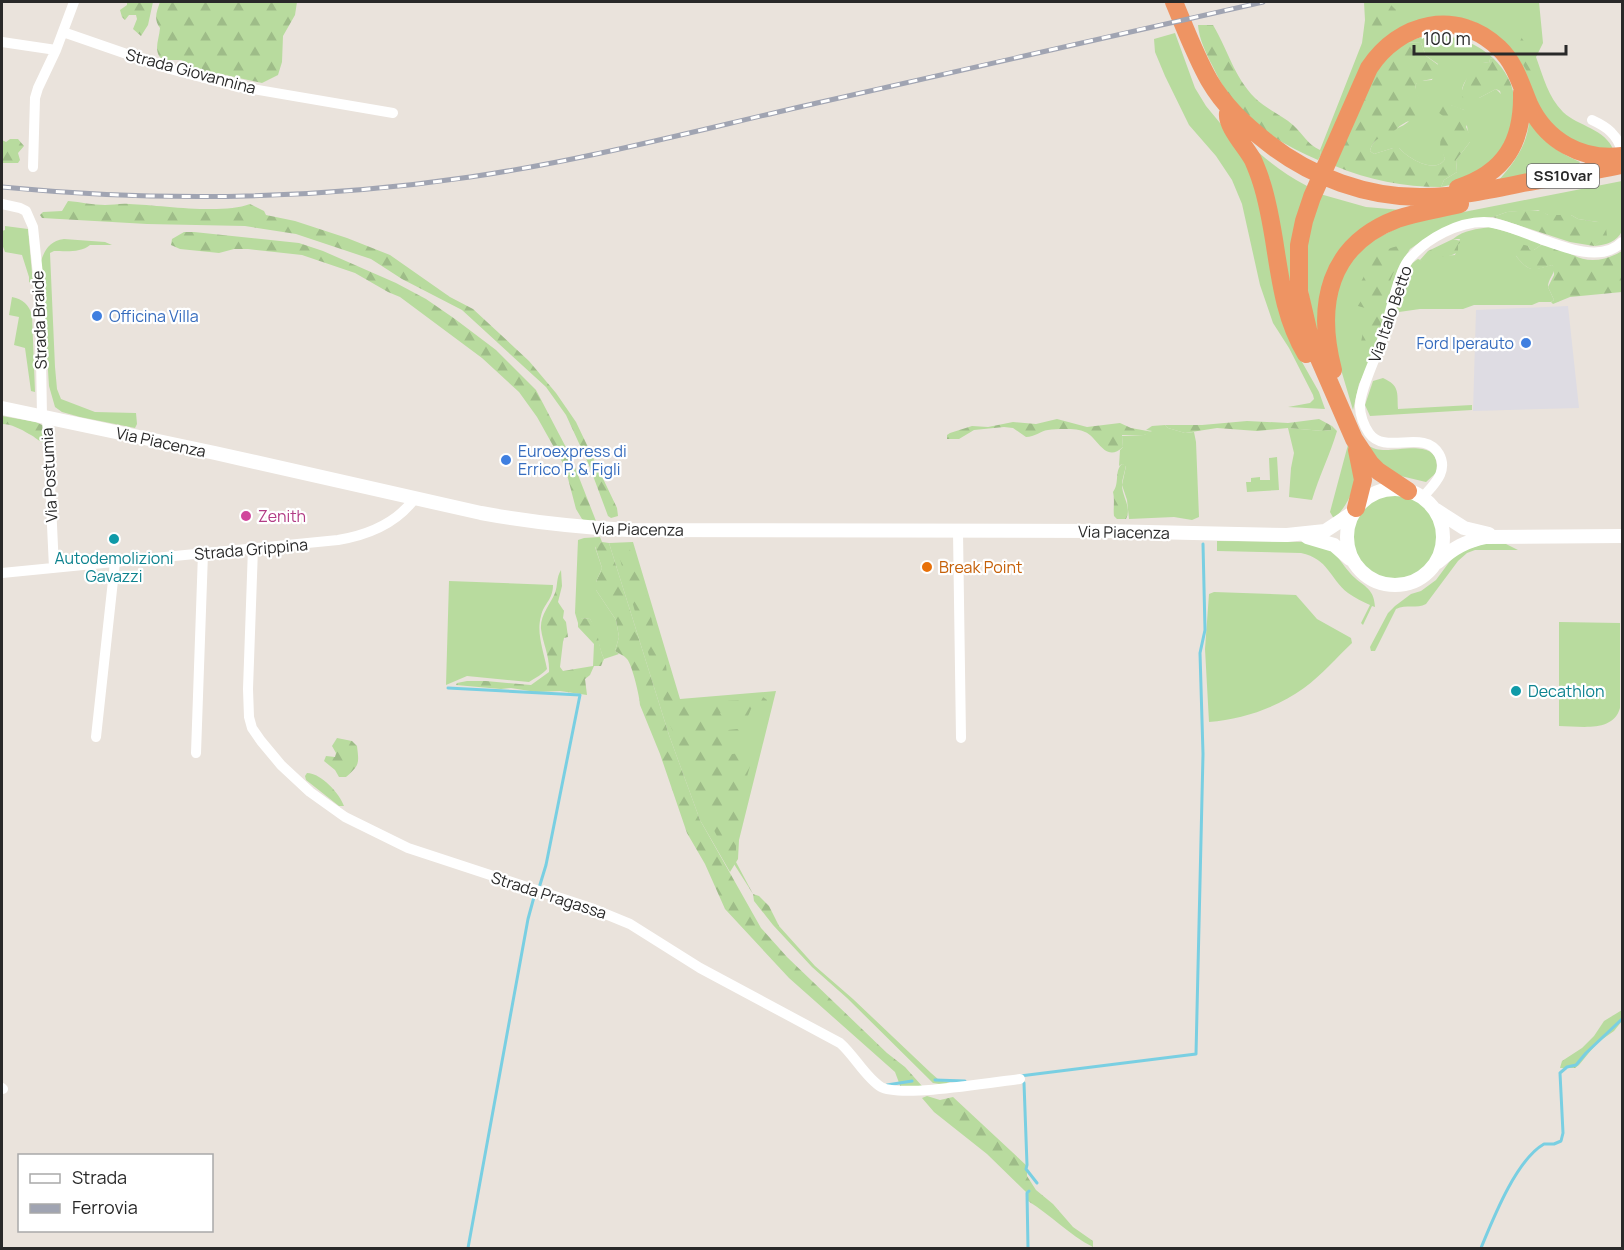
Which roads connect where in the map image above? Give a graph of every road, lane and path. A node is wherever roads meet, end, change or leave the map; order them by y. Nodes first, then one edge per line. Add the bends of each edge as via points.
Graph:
1 (74, 2) edge
2 (1174, 2) edge
3 (63, 32) junction
4 (2, 42) edge
5 (56, 50) junction
6 (1522, 87) junction
7 (1228, 108) junction
8 (393, 113) dead end
9 (1592, 120) dead end
10 (1623, 151) edge
11 (1623, 156) edge
12 (1623, 164) edge
13 (33, 167) dead end
14 (1503, 187) junction
15 (1385, 194) junction
16 (2, 204) edge
17 (1623, 242) edge
18 (1340, 404) junction
19 (2, 408) edge
20 (44, 418) junction
21 (1352, 434) junction
22 (1415, 494) junction
23 (415, 498) junction
24 (1355, 510) junction
25 (1435, 510) junction
26 (958, 532) junction
27 (1287, 535) junction
28 (1497, 536) junction
29 (1623, 536) edge
30 (253, 548) junction
31 (203, 553) junction
32 (115, 562) junction
33 (1353, 562) junction
34 (54, 568) junction
35 (1433, 568) junction
36 (2, 573) edge
37 (96, 737) dead end
38 (961, 738) dead end
39 (196, 753) dead end
40 (1020, 1079) dead end

1 - 3 street
2 - 7 highway, SS10var via 1210,82
3 - 5 street
3 - 8 street, Strada Giovannina via 170,69 235,86
4 - 5 street
5 - 13 street via 36,98
6 - 11 highway via 1536,118 1558,141 1584,154
6 - 15 highway via 1517,137 1495,169 1458,188
6 - 18 highway via 1500,48 1467,28 1448,25 1407,32 1382,50 1369,68 1312,197 1299,245 1298,276 1304,315 1310,338
7 - 15 highway, SS10var via 1248,128 1300,165 1341,183
7 - 21 highway via 1227,118 1253,160 1262,184 1290,320 1330,401
9 - 10 street via 1619,138
12 - 14 highway, SS10var
14 - 15 highway, SS10var via 1441,197
14 - 18 highway via 1490,198 1381,226 1346,255 1330,285 1325,316
16 - 20 street, Strada Braide via 26,211 33,223
17 - 22 street, Via Italo Betto via 1594,253 1485,222 1435,238 1411,257 1402,271 1359,406 1367,429 1376,440 1419,442 1439,454 1441,473
18 - 21 highway
19 - 20 main road, Via Piacenza
20 - 23 main road, Via Piacenza
20 - 34 street, Via Postumia
21 - 22 highway via 1378,471
21 - 24 highway via 1363,480
22 - 24 main road via 1393,489 1379,492
22 - 25 main road
23 - 26 main road, Via Piacenza via 573,527
23 - 30 street, Strada Grippina via 395,518 360,536
24 - 27 main road, Via Piacenza via 1325,531
24 - 33 main road via 1347,529 1347,546
25 - 28 main road via 1464,528
25 - 35 main road via 1444,535
26 - 27 main road, Via Piacenza
26 - 38 street
27 - 33 main road, Via Piacenza via 1324,541
28 - 29 main road
28 - 35 main road via 1466,542
30 - 31 street, Strada Grippina
30 - 40 street, Strada Pragassa via 248,690 252,728 281,765 328,806 408,848 630,924 734,988 840,1043 887,1090 932,1090
31 - 32 street, Strada Grippina
31 - 39 street
32 - 34 street, Strada Grippina
32 - 37 street
33 - 35 main road via 1371,580 1394,586 1416,581
34 - 36 street, Strada Grippina

